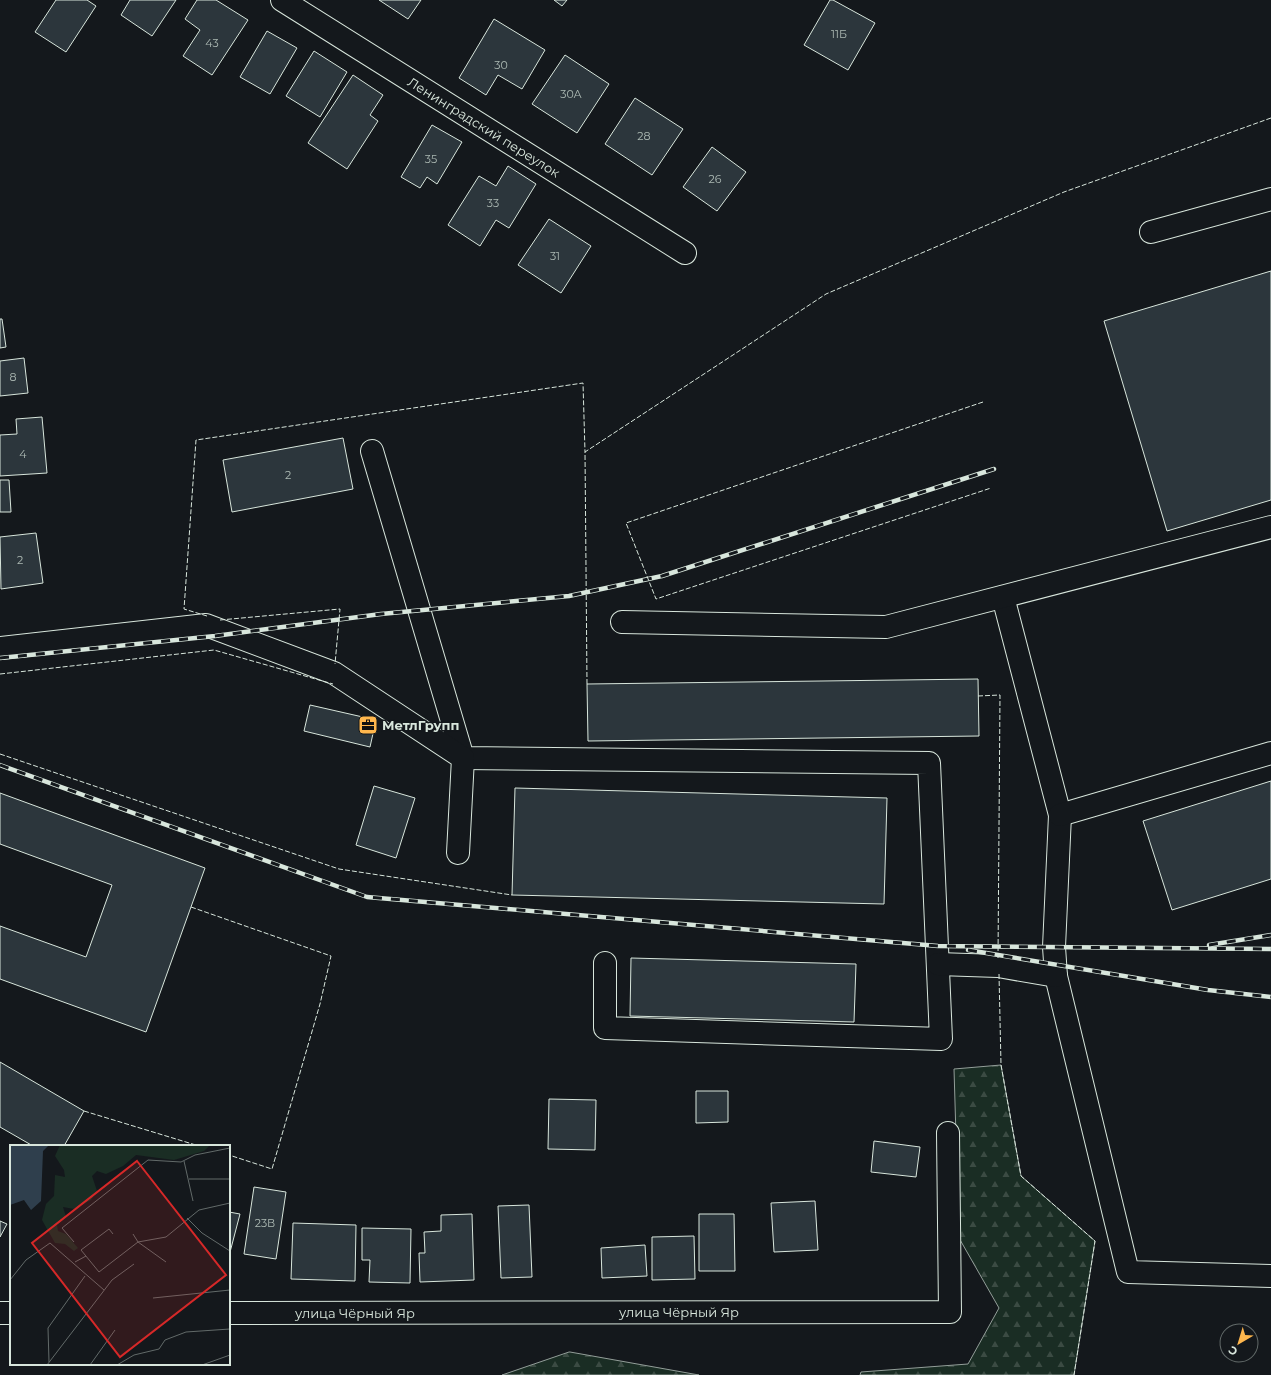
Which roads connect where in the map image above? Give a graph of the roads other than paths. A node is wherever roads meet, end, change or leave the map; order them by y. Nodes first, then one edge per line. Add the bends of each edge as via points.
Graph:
1 (282, 0) edge
2 (1271, 199) edge
3 (1151, 232) dead end
4 (685, 253) dead end
5 (372, 452) dead end
6 (1271, 527) edge
7 (1003, 597) junction
8 (622, 622) dead end
9 (0, 648) edge
10 (1271, 753) edge
11 (464, 758) junction
12 (1060, 815) junction
13 (458, 853) dead end
14 (605, 963) dead end
15 (938, 964) junction
16 (1056, 976) junction
17 (948, 1133) dead end
18 (1271, 1276) edge
19 (230, 1313) edge

1 - 4 street, Ленинградский переулок
2 - 3 street
5 - 11 street
6 - 7 street
7 - 8 street via 886,627
7 - 12 street
9 - 11 street via 206,626 334,673
10 - 12 street
11 - 13 street
11 - 15 street via 930,763
12 - 16 street via 1054,946
14 - 15 street via 605,1028 941,1039
15 - 16 street via 998,966
16 - 18 street via 1128,1272
17 - 19 street, улица Чёрный Яр via 950,1312

